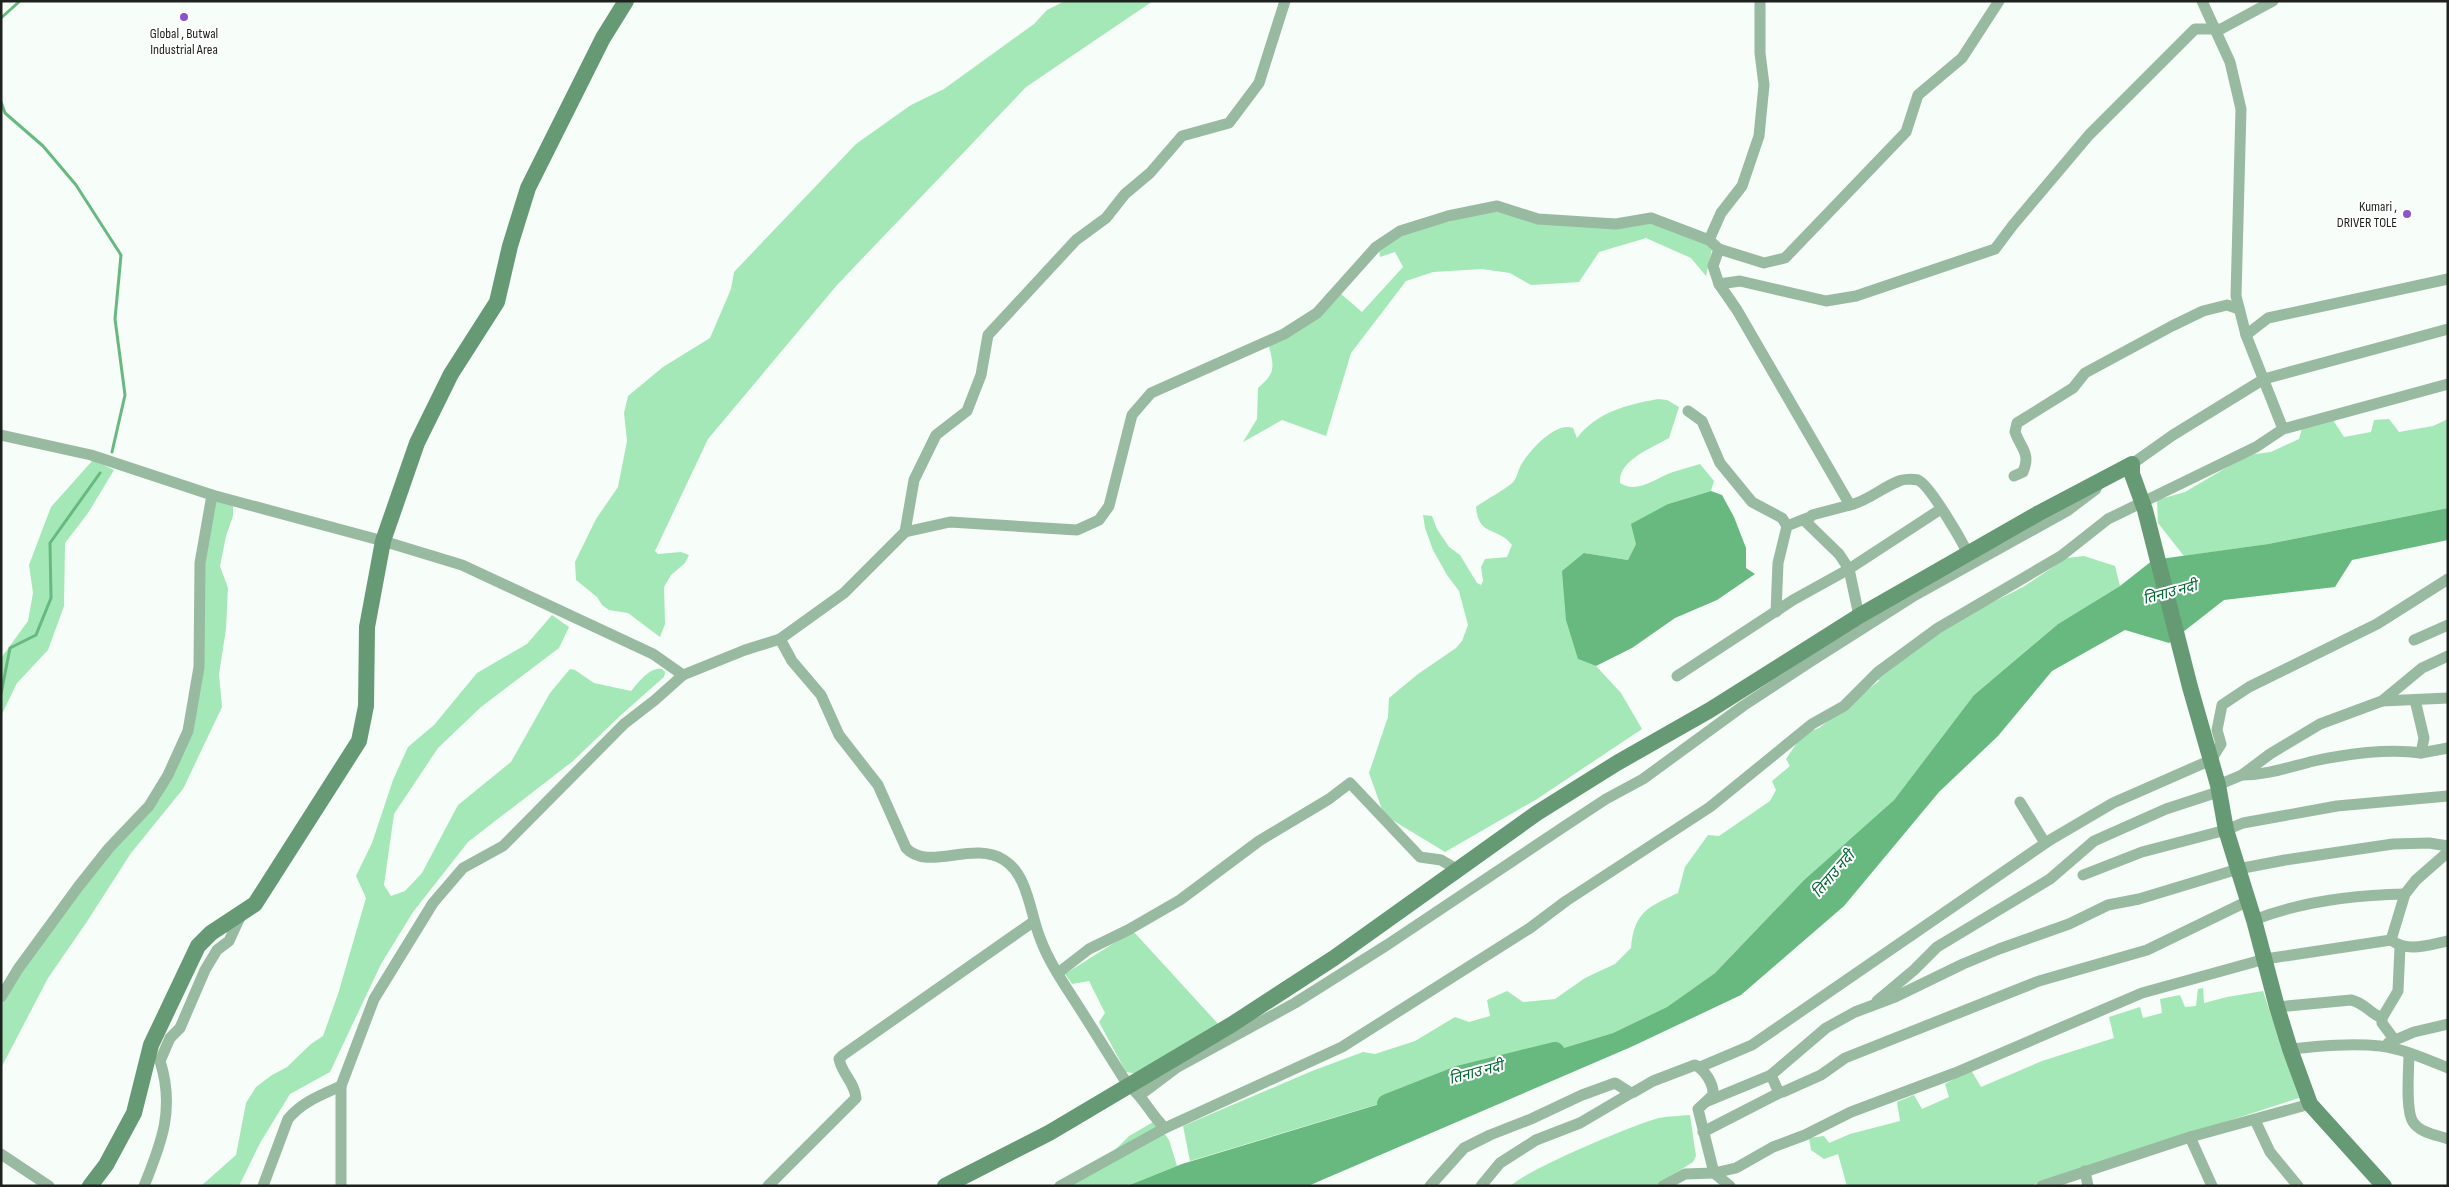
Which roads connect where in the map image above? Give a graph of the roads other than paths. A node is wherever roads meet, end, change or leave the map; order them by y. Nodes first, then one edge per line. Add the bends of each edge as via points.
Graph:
1 (626, 1) edge
2 (1285, 1) edge
3 (1760, 1) edge
4 (1999, 1) edge
5 (2202, 1) edge
6 (2273, 1) edge
7 (2214, 29) junction
8 (1709, 240) junction
9 (1719, 249) junction
10 (2448, 280) edge
11 (1719, 284) junction
12 (2239, 309) junction
13 (2448, 329) edge
14 (2246, 335) junction
15 (2264, 379) junction
16 (2448, 384) edge
17 (1688, 411) dead end
18 (2283, 429) junction
19 (1, 435) edge
20 (2132, 464) junction
21 (2014, 476) dead end
22 (2097, 482) junction
23 (212, 495) junction
24 (1850, 505) junction
25 (2143, 506) junction
26 (1941, 509) junction
27 (1807, 518) junction
28 (1787, 526) junction
29 (905, 532) junction
30 (383, 541) junction
31 (1968, 554) junction
32 (1849, 568) junction
33 (2448, 579) edge
34 (1776, 612) junction
35 (1859, 616) junction
36 (2448, 625) edge
37 (780, 639) junction
38 (2414, 640) dead end
39 (2448, 656) edge
40 (683, 675) junction
41 (1677, 676) dead end
42 (2448, 698) edge
43 (2416, 700) junction
44 (2382, 701) junction
45 (2448, 748) edge
46 (2421, 752) junction
47 (2211, 760) junction
48 (2242, 775) junction
49 (2218, 788) junction
50 (2448, 796) edge
51 (2020, 802) dead end
52 (2226, 830) junction
53 (2045, 843) junction
54 (2448, 846) edge
55 (2448, 852) edge
56 (2238, 869) junction
57 (1458, 870) junction
58 (2083, 875) dead end
59 (2405, 894) junction
60 (2248, 901) junction
61 (240, 915) junction
62 (2254, 920) junction
63 (1033, 922) junction
64 (2448, 942) edge
65 (2395, 943) junction
66 (2265, 959) junction
67 (1058, 973) junction
68 (1, 997) edge
69 (1870, 1006) junction
70 (2276, 1006) junction
71 (2382, 1018) junction
72 (2448, 1024) edge
73 (2394, 1039) junction
74 (2381, 1046) junction
75 (2290, 1049) junction
76 (2409, 1053) junction
77 (1700, 1067) junction
78 (2448, 1068) edge
79 (1771, 1075) junction
80 (341, 1086) junction
81 (1134, 1090) junction
82 (1631, 1093) junction
83 (1779, 1093) junction
84 (1708, 1102) junction
85 (2310, 1104) junction
86 (2255, 1120) junction
87 (1165, 1128) junction
88 (1703, 1132) junction
89 (2190, 1138) junction
90 (2448, 1139) edge
91 (1, 1154) edge
92 (2085, 1171) junction
93 (1714, 1173) junction
94 (49, 1186) edge
95 (90, 1186) edge
96 (144, 1186) edge
97 (263, 1186) edge
98 (341, 1186) edge
99 (768, 1186) edge
100 (945, 1186) edge
101 (1060, 1186) edge
102 (1430, 1186) edge
103 (1480, 1186) edge
104 (1663, 1186) edge
105 (1730, 1186) edge
106 (2042, 1186) edge
107 (2088, 1186) edge
108 (2212, 1186) edge
109 (2298, 1186) edge
110 (2384, 1186) edge

1 - 30 street via 603,38 528,188 497,302 451,374 417,443
2 - 29 street via 1259,83 1230,123 1182,136 1106,218 1076,240 988,335 981,375 967,411 936,435 914,480
3 - 8 street via 1760,54 1764,85 1759,136 1742,186 1721,213
4 - 9 street via 1962,58 1918,95 1906,132 1785,258 1764,263
5 - 7 street
6 - 7 street via 2232,24
7 - 11 street via 2195,29 2089,135 1995,249 1856,296 1826,301 1740,281
7 - 12 street via 2230,62 2241,109 2236,296
8 - 9 street
8 - 29 street via 1651,218 1616,224 1548,220 1497,206 1448,216 1400,231 1376,247 1317,313 1284,334 1151,393 1132,415 1109,506 1100,520 1077,530 950,522
9 - 11 street via 1714,266
10 - 14 street via 2268,318
11 - 24 street
12 - 14 street
12 - 21 street via 2227,305 2203,311 2172,326 2085,374 2074,388 2017,423 2015,432 2023,445 2027,462 2023,472
13 - 15 street
14 - 15 street
15 - 18 street
15 - 20 street
16 - 18 street
17 - 28 street via 1702,421 1720,463 1752,502 1782,518
18 - 25 street via 2256,447
19 - 23 street via 91,454
20 - 22 street
20 - 25 street via 2132,474
22 - 31 street
22 - 81 street via 2096,490 2068,511 1912,597 1810,662 1643,779 1575,819 1388,945 1295,1003
23 - 30 street
23 - 68 street via 200,563 199,667 188,732 149,806 78,887
24 - 26 street via 1863,502 1901,480 1918,480
24 - 27 street
25 - 47 street
25 - 87 street via 2108,519 2061,556 1938,628 1878,672 1844,706 1812,724 1710,807 1530,928 1342,1047
26 - 31 street
26 - 32 street
27 - 28 street
27 - 32 street via 1806,522
28 - 34 street via 1778,563
29 - 37 street via 844,593
30 - 40 street via 462,565 654,654
30 - 61 street via 367,627 366,706 359,741 255,904
31 - 35 street
32 - 34 street
32 - 35 street
33 - 47 street via 2377,624 2249,687 2222,705 2217,730 2221,744
34 - 41 street
35 - 57 street via 1710,710 1537,812
36 - 38 street
37 - 40 street
37 - 63 street via 792,661 821,695 839,735 878,785 910,853 924,857 981,851 1004,860 1020,877
39 - 44 street via 2422,668
40 - 80 street via 624,724 503,846 462,868 432,902 374,998
42 - 43 street
43 - 44 street
43 - 46 street via 2424,738
44 - 48 street via 2320,724
45 - 46 street
46 - 48 street via 2338,756 2273,772
47 - 49 street
47 - 53 street via 2113,803
48 - 49 street
49 - 52 street
49 - 69 street via 2094,841 2050,879 1937,947
50 - 52 street via 2312,810 2243,823
51 - 53 street
52 - 56 street
52 - 58 street via 2142,852
53 - 77 street via 1752,1044
54 - 56 street via 2393,844
55 - 59 street
56 - 60 street
56 - 69 street via 2108,905
57 - 67 street via 1441,860 1420,857 1350,783 1259,841 1180,900 1089,949
57 - 81 street via 1334,958
59 - 62 street via 2371,894 2328,900
59 - 65 street
60 - 62 street
60 - 83 street via 2147,950 2039,981 1845,1058 1821,1075
61 - 95 street via 211,933 198,946 151,1045 134,1113 106,1165
61 - 96 street via 229,941 218,950 205,970 180,1028 170,1038 160,1061 167,1083 164,1131
62 - 66 street
63 - 67 street
63 - 99 street via 843,1055 840,1065 856,1090 856,1098
64 - 65 street via 2410,948
65 - 66 street
65 - 71 street via 2398,991
66 - 70 street
66 - 93 street via 2142,993 1955,1073 1851,1112 1806,1135 1773,1147 1736,1168
67 - 81 street
69 - 79 street via 1826,1028
70 - 71 street via 2351,1000 2362,1002 2371,1014
70 - 75 street
71 - 73 street
72 - 73 street
73 - 74 street
74 - 75 street via 2334,1045
74 - 76 street
75 - 85 street
76 - 78 street
76 - 90 street via 2413,1122 2424,1131
77 - 82 street via 1695,1065
77 - 84 street via 1714,1088
79 - 83 street
79 - 84 street
80 - 97 street via 308,1101 288,1119
80 - 98 street
81 - 87 street
81 - 100 street
82 - 102 street via 1615,1082 1582,1094 1531,1120 1490,1134 1464,1148
82 - 103 street via 1580,1123 1536,1140 1500,1163
83 - 88 street
84 - 88 street via 1698,1109
85 - 86 street
85 - 110 street
86 - 89 street
86 - 109 street via 2270,1152
87 - 101 street
88 - 93 street
89 - 92 street
89 - 108 street
91 - 94 street
92 - 106 street
92 - 107 street
93 - 104 street via 1685,1174
93 - 105 street

